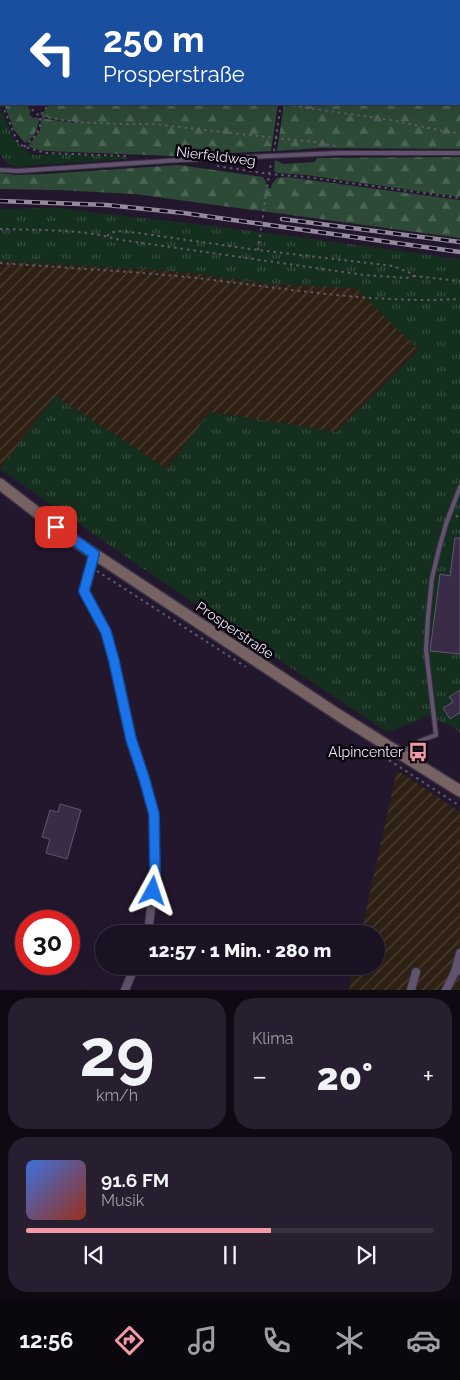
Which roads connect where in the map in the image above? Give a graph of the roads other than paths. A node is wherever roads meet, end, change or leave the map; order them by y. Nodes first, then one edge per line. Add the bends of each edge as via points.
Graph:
1 (460, 153) edge
2 (0, 170) edge
3 (0, 484) edge
4 (460, 487) edge
5 (94, 554) junction
6 (401, 754) junction
7 (460, 791) edge
8 (149, 925) edge
9 (460, 952) edge
10 (457, 971) edge
11 (416, 972) dead end
12 (131, 975) edge
13 (125, 990) edge
14 (411, 990) edge
15 (446, 990) edge

1 - 2 lane, Nierfeldweg via 339,152
3 - 5 main road, Prosperstraße
4 - 6 lane via 439,549 428,616 426,650 436,735
5 - 6 main road, Prosperstraße
5 - 8 street via 84,591 106,632 131,739 154,814 155,874
6 - 7 main road, Prosperstraße
9 - 10 street
10 - 15 street
11 - 14 street
12 - 13 street

